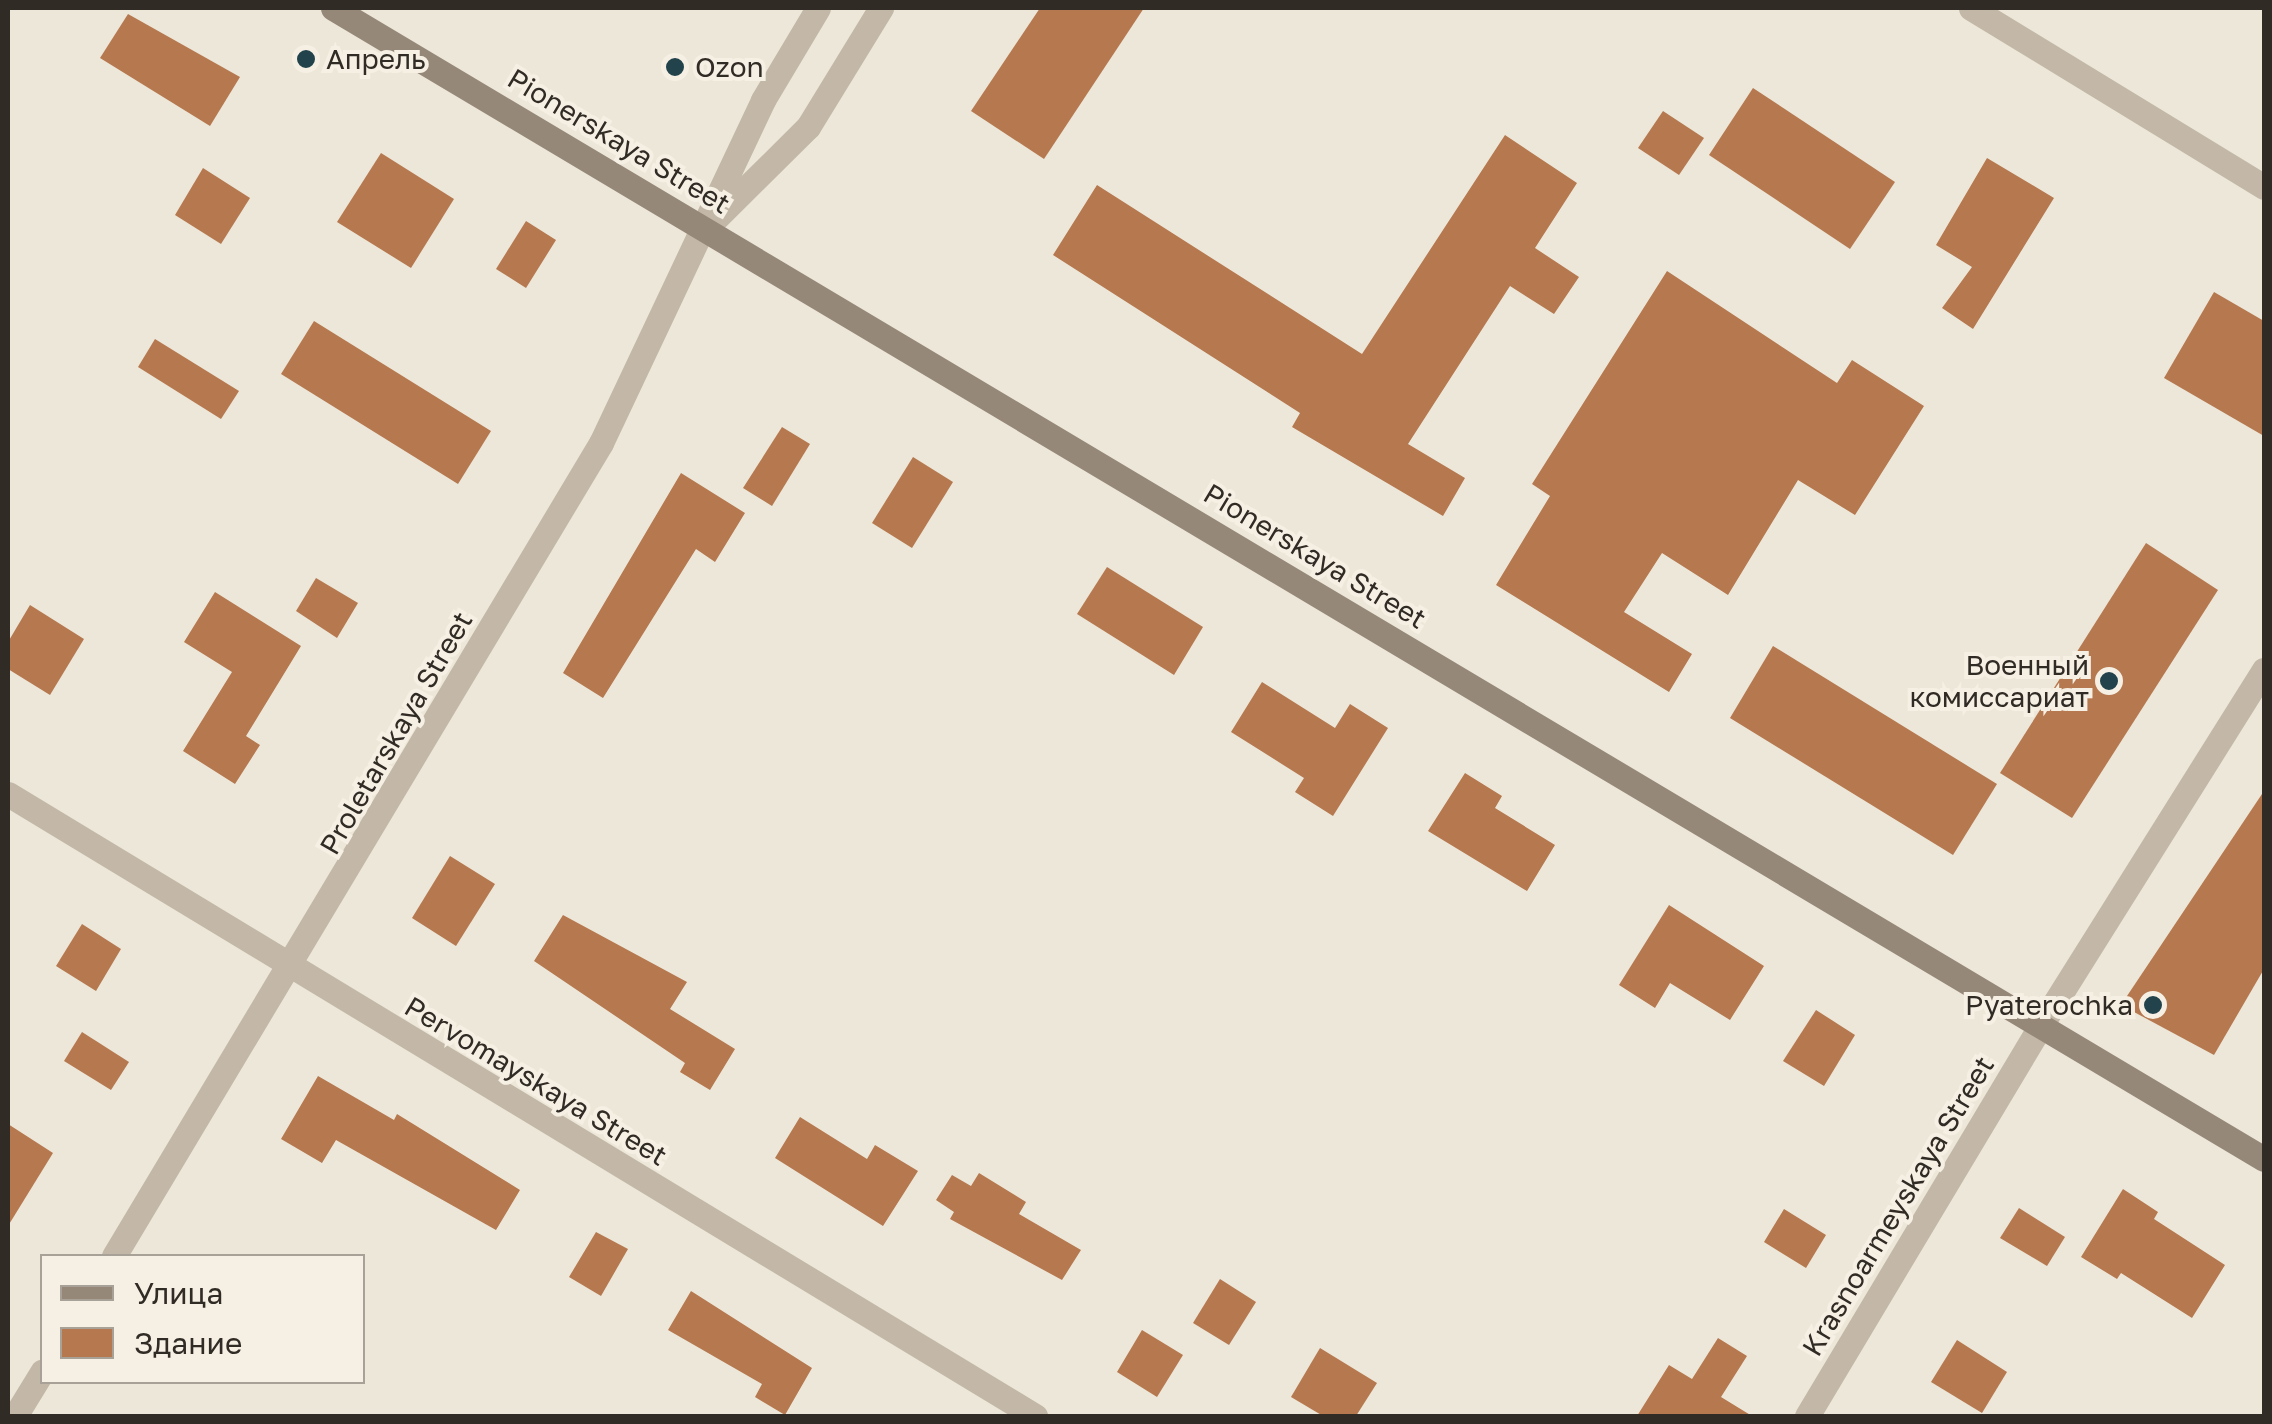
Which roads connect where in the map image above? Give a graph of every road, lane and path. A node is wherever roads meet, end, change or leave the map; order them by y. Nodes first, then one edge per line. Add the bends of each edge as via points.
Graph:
1 (333, 8) edge
2 (818, 8) edge
3 (881, 8) edge
4 (1971, 8) edge
5 (2264, 188) edge
6 (706, 228) junction
7 (2264, 670) edge
8 (8, 794) edge
9 (291, 970) junction
10 (2041, 1025) junction
11 (2264, 1158) edge
12 (115, 1254) edge
13 (40, 1375) edge
14 (15, 1416) edge
15 (1036, 1416) edge
16 (1807, 1416) edge

1 - 6 main road, Pionerskaya Street
2 - 6 street, Proletarskaya Street via 763,100
3 - 6 street, Proletarskaya Street via 808,127
4 - 5 street
6 - 9 street, Proletarskaya Street via 601,443
6 - 10 main road, Pionerskaya Street
7 - 10 street, Krasnoarmeyskaya Street
8 - 9 street, Pervomayskaya Street
9 - 12 street, Proletarskaya Street
9 - 15 street, Pervomayskaya Street
10 - 11 main road, Pionerskaya Street
10 - 16 street, Krasnoarmeyskaya Street
13 - 14 street

